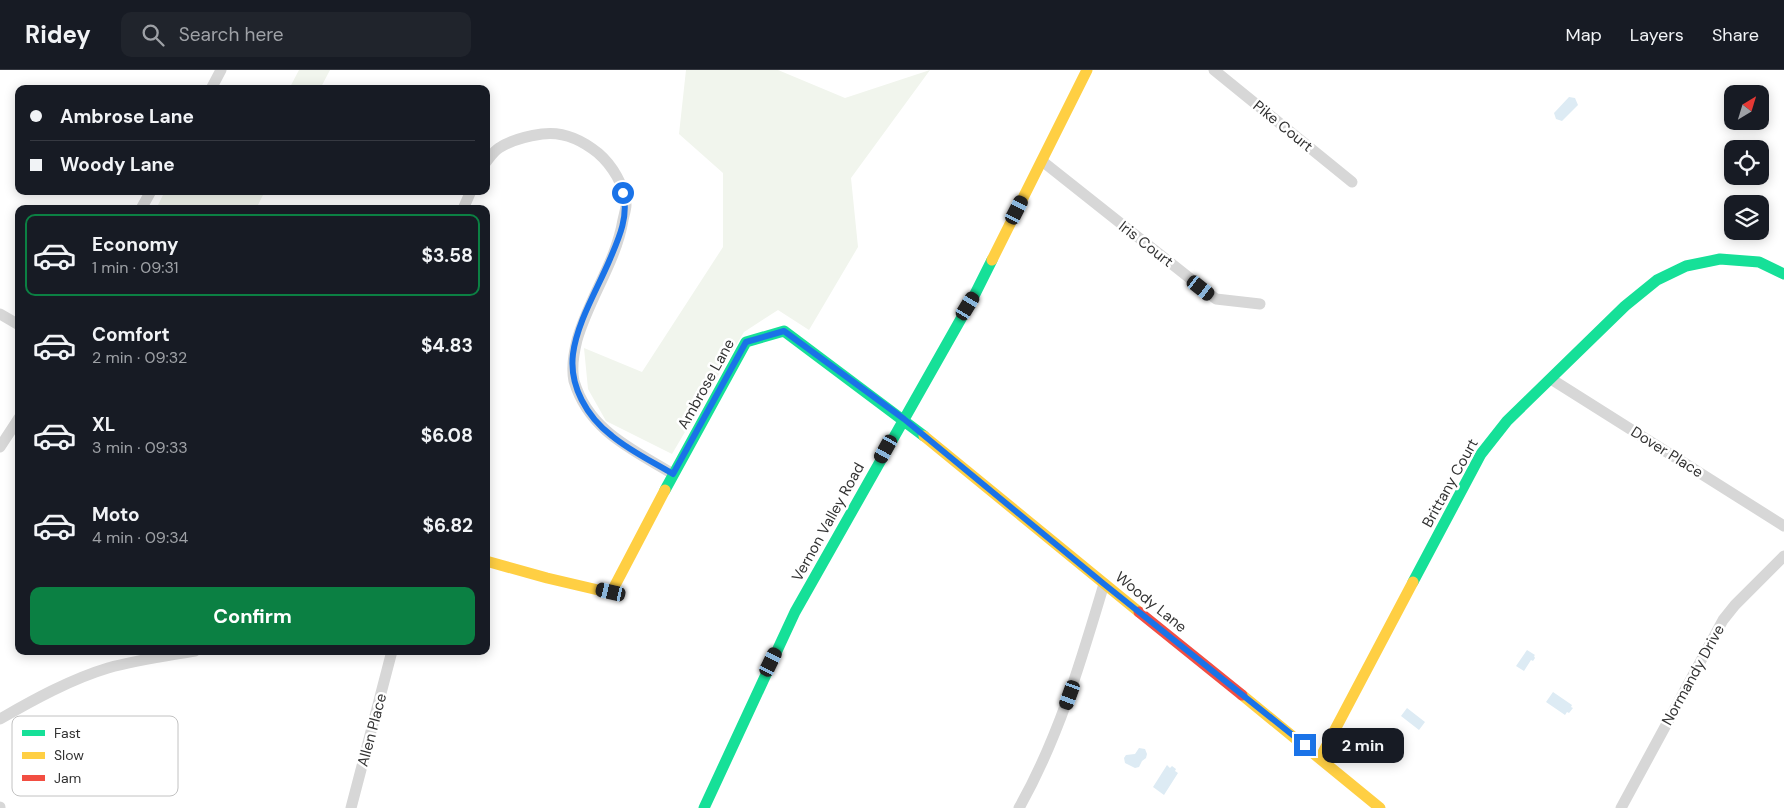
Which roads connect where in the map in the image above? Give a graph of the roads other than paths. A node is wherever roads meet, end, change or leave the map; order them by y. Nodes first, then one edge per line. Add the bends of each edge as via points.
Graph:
1 (222, 70) edge
2 (1087, 70) edge
3 (1214, 70) edge
4 (213, 85) edge
5 (490, 157) edge
6 (1042, 161) junction
7 (1352, 182) dead end
8 (1784, 274) edge
9 (1260, 304) dead end
10 (0, 314) edge
11 (15, 323) edge
12 (1550, 380) junction
13 (904, 419) junction
14 (15, 424) edge
15 (0, 447) edge
16 (673, 474) junction
17 (1784, 526) edge
18 (1784, 556) edge
19 (490, 562) edge
20 (1104, 584) junction
21 (170, 655) edge
22 (391, 655) edge
23 (0, 719) edge
24 (1320, 758) junction
25 (351, 808) edge
26 (704, 808) edge
27 (1019, 808) edge
28 (1380, 808) edge
29 (1621, 808) edge

1 - 4 street
2 - 6 street, Vernon Valley Road
3 - 7 street, Pike Court
5 - 16 street via 498,148 521,139 544,133 567,135 588,145 606,160 620,181 626,205 620,236 581,324 573,354 574,379 582,402 594,420 612,437
6 - 9 street, Iris Court via 1216,299
6 - 13 street, Vernon Valley Road via 975,294
8 - 12 street, Brittany Court via 1759,262 1720,259 1686,266 1657,280 1625,306
10 - 11 street
12 - 17 street, Dover Place
12 - 24 street, Brittany Court via 1507,421 1481,454
13 - 16 street, Ambrose Lane via 784,331 746,342
13 - 20 street, Woody Lane
13 - 26 street, Vernon Valley Road via 794,612
14 - 15 street
16 - 19 street, Ambrose Lane via 611,592
18 - 29 street, Normandy Drive via 1724,620
20 - 24 street, Woody Lane
20 - 27 street via 1056,732
21 - 23 street via 107,669 39,698
22 - 25 street, Allen Place
24 - 28 street, Woody Lane

